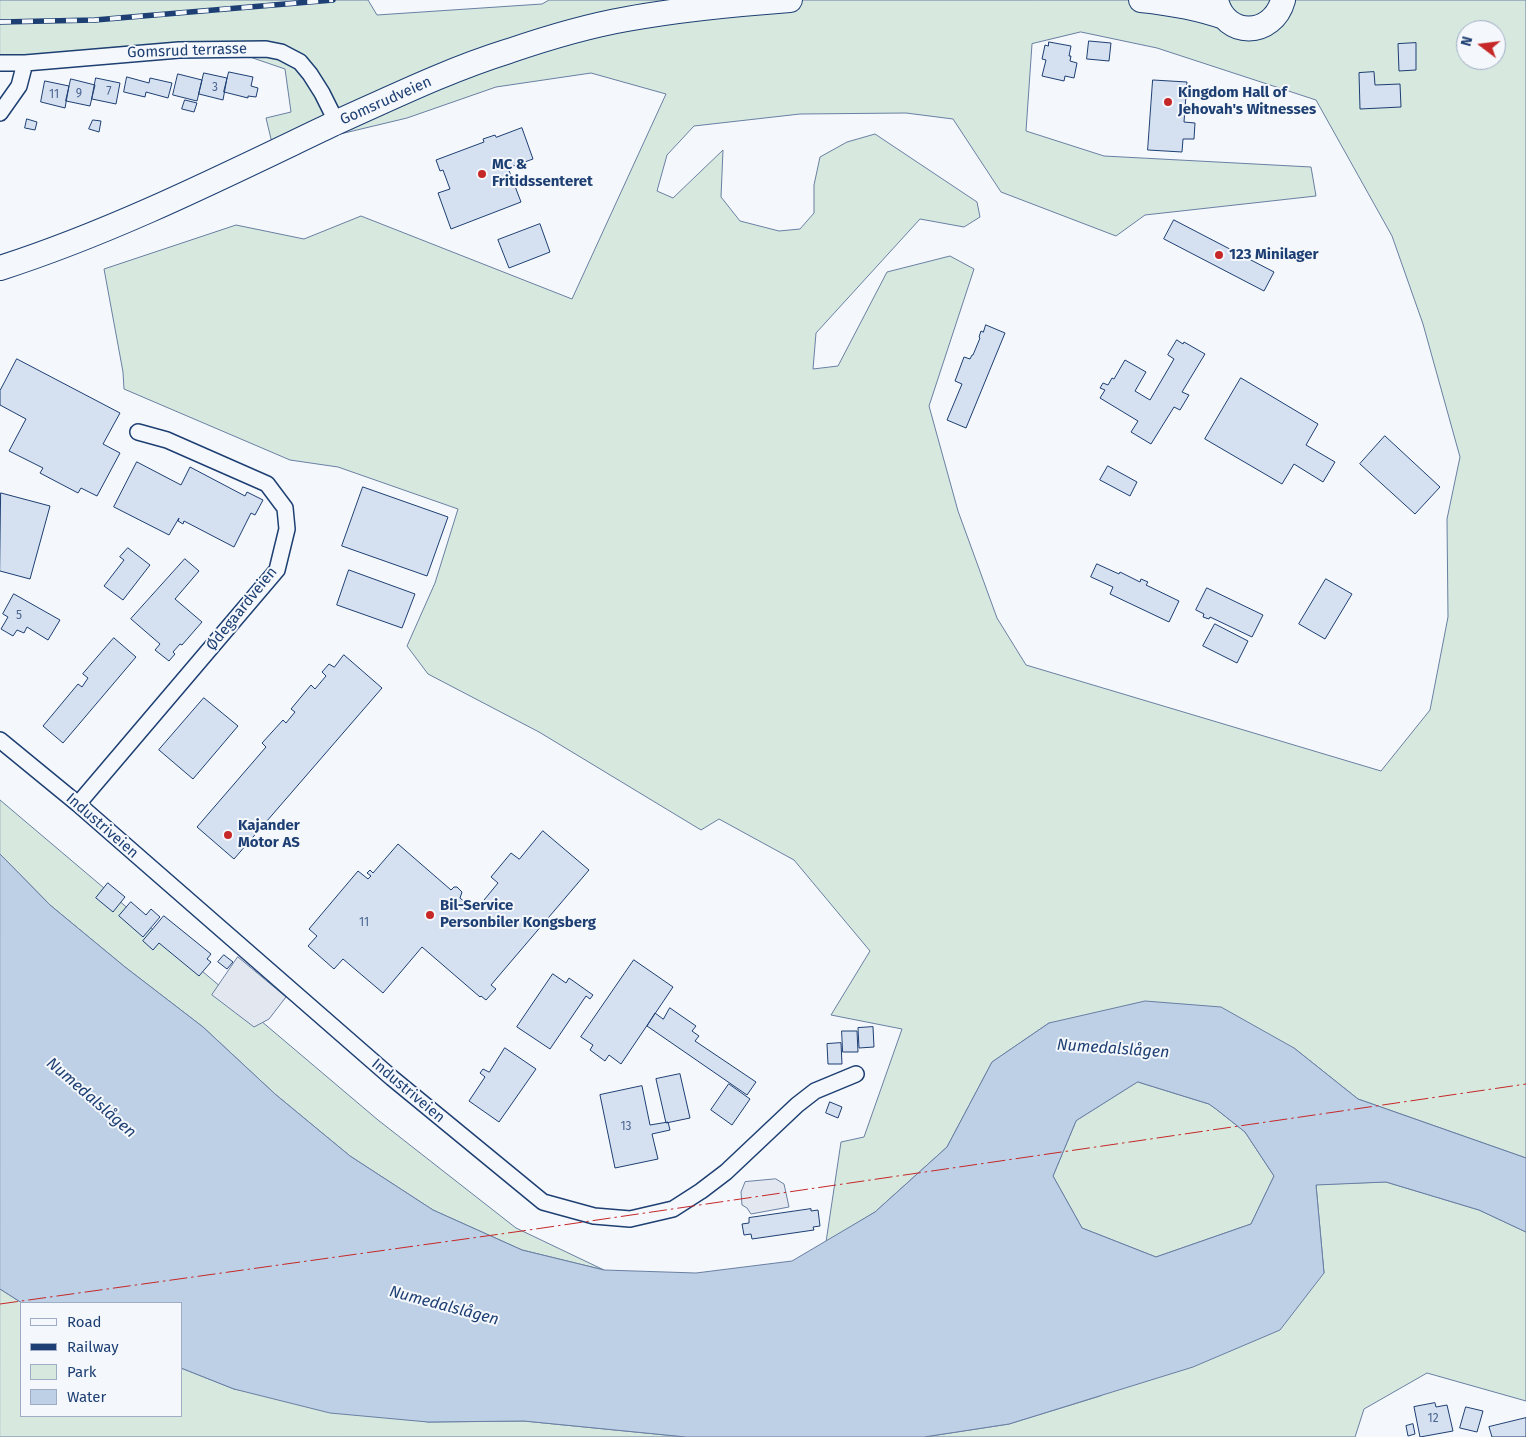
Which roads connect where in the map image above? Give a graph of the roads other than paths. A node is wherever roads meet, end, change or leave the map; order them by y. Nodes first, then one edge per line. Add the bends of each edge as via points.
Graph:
1 (790, 0) edge
2 (1141, 0) edge
3 (1302, 0) edge
4 (1281, 6) edge
5 (1220, 8) edge
6 (0, 63) edge
7 (25, 63) junction
8 (0, 113) edge
9 (337, 123) junction
10 (0, 268) edge
11 (138, 432) dead end
12 (0, 740) edge
13 (78, 804) junction
14 (856, 1074) dead end

1 - 9 main road, Gomsrudveien via 671,12 567,33 472,64
2 - 5 main road
3 - 4 main road
4 - 5 main road via 1271,22 1252,29 1235,25
6 - 7 street, Gomsrud terrasse
7 - 8 street via 19,86
7 - 9 street, Gomsrud terrasse via 179,50 266,49 281,52 300,62 322,93
9 - 10 main road, Gomsrudveien via 106,229
11 - 13 street, Ødegaardveien via 167,440 267,484 285,508 287,529 277,570
12 - 13 street, Industriveien
13 - 14 street, Industriveien via 392,1078 543,1202 594,1216 630,1219 673,1209 726,1172 815,1091

